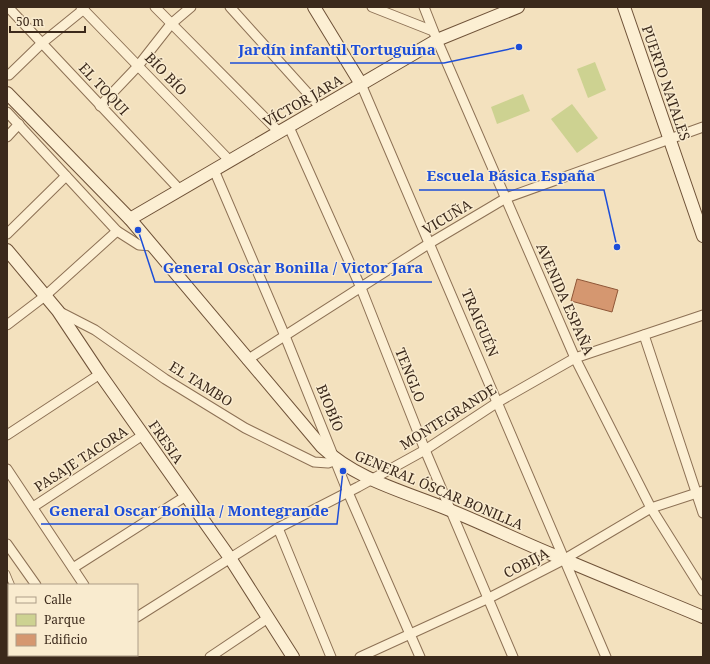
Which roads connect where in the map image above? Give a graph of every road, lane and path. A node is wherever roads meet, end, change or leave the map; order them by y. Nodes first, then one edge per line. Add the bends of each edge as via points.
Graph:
1 (8, 7) edge
2 (155, 7) edge
3 (191, 7) edge
4 (230, 7) edge
5 (314, 7) edge
6 (372, 7) edge
7 (424, 7) edge
8 (518, 7) edge
9 (624, 7) edge
10 (82, 8) edge
11 (171, 24) junction
12 (435, 36) junction
13 (42, 43) junction
14 (138, 66) junction
15 (9, 75) dead end
16 (361, 84) junction
17 (7, 93) edge
18 (100, 106) junction
19 (321, 108) junction
20 (7, 112) edge
21 (19, 124) junction
22 (703, 127) edge
23 (284, 129) junction
24 (7, 137) edge
25 (670, 139) junction
26 (230, 161) junction
27 (214, 170) junction
28 (66, 176) junction
29 (180, 190) junction
30 (506, 198) junction
31 (130, 219) junction
32 (117, 231) junction
33 (7, 234) edge
34 (703, 236) edge
35 (430, 243) junction
36 (152, 246) junction
37 (7, 250) edge
38 (361, 288) junction
39 (45, 296) junction
40 (58, 311) junction
41 (703, 315) edge
42 (7, 325) edge
43 (644, 334) junction
44 (285, 336) junction
45 (575, 358) junction
46 (247, 360) junction
47 (100, 374) junction
48 (498, 402) junction
49 (7, 435) edge
50 (144, 436) junction
51 (425, 450) junction
52 (336, 460) junction
53 (7, 469) edge
54 (371, 480) junction
55 (700, 492) edge
56 (348, 493) junction
57 (186, 496) junction
58 (33, 506) junction
59 (651, 508) junction
60 (451, 510) junction
61 (703, 513) edge
62 (278, 528) junction
63 (7, 544) edge
64 (230, 558) junction
65 (563, 560) junction
66 (73, 568) junction
67 (7, 573) edge
68 (12, 584) edge
69 (35, 584) edge
70 (83, 584) edge
71 (703, 591) edge
72 (489, 598) junction
73 (138, 616) edge
74 (703, 616) edge
75 (268, 618) junction
76 (410, 634) junction
77 (210, 657) edge
78 (293, 657) edge
79 (331, 657) edge
80 (360, 657) edge
81 (420, 657) edge
82 (513, 657) edge
83 (606, 657) edge

1 - 13 street, EL TOQUI
2 - 11 street, TENGLO
3 - 11 street
4 - 19 street
5 - 16 main road, TRAIGUÉN
6 - 12 street
7 - 12 street, AVENIDA ESPAÑA
8 - 12 main road, VÍCTOR JARA
9 - 25 main road, PUERTO NATALES
10 - 13 street
10 - 14 street, BÍO BÍO
11 - 14 street
11 - 23 street, TENGLO
12 - 16 main road, VÍCTOR JARA
12 - 30 street, AVENIDA ESPAÑA
13 - 15 street
13 - 18 street, EL TOQUI
14 - 18 street
14 - 26 street, BÍO BÍO
16 - 19 main road, VÍCTOR JARA
16 - 35 street, TRAIGUÉN
17 - 31 main road, GENERAL ÓSCAR BONILLA
18 - 29 street, EL TOQUI
19 - 23 main road, VÍCTOR JARA
20 - 21 street
21 - 24 street
21 - 28 street
22 - 25 street, VICUÑA
23 - 26 main road, VÍCTOR JARA
23 - 38 street, TENGLO
25 - 30 street, VICUÑA
25 - 34 main road, PUERTO NATALES
26 - 27 main road, VÍCTOR JARA
27 - 29 main road, VÍCTOR JARA
27 - 44 street, BIOBÍO
28 - 32 street
28 - 33 street
29 - 31 main road, VÍCTOR JARA
30 - 35 street, VICUÑA
30 - 45 street, AVENIDA ESPAÑA
31 - 36 main road, GENERAL ÓSCAR BONILLA
32 - 36 street via 139,245
32 - 39 street
35 - 38 street, VICUÑA
35 - 48 street, TRAIGUÉN
36 - 46 main road, GENERAL ÓSCAR BONILLA
37 - 39 main road, FRESIA
38 - 44 street, VICUÑA
38 - 51 street, TENGLO
39 - 40 main road, FRESIA
39 - 42 street
40 - 47 main road, FRESIA
40 - 52 street, EL TAMBO via 95,330 165,379 245,428 314,462 328,463
41 - 43 street, MONTEGRANDE
43 - 45 street, MONTEGRANDE
43 - 55 street
44 - 46 street, VICUÑA
44 - 52 street, BIOBÍO
45 - 48 street, MONTEGRANDE
45 - 59 street, AVENIDA ESPAÑA
46 - 52 main road, GENERAL ÓSCAR BONILLA
47 - 49 street
47 - 50 main road, FRESIA
48 - 51 street, MONTEGRANDE
48 - 65 street, TRAIGUÉN
50 - 57 main road, FRESIA
50 - 58 street, PASAJE TACORA
51 - 54 street, MONTEGRANDE
51 - 60 street, TENGLO
52 - 54 main road, GENERAL ÓSCAR BONILLA
52 - 56 street, BIOBÍO
53 - 58 street
54 - 56 street, MONTEGRANDE
54 - 60 main road, GENERAL ÓSCAR BONILLA
55 - 59 street, COBIJA
55 - 61 street
56 - 62 street, MONTEGRANDE
56 - 76 street, BIOBÍO
57 - 64 main road, FRESIA
57 - 66 street
58 - 66 street
59 - 65 street, COBIJA
59 - 71 street, AVENIDA ESPAÑA
60 - 65 main road, GENERAL ÓSCAR BONILLA
60 - 72 street, TENGLO
62 - 64 street, MONTEGRANDE
62 - 79 street
63 - 69 street
64 - 73 street, MONTEGRANDE
64 - 75 main road, FRESIA
65 - 72 street, COBIJA
65 - 74 main road, GENERAL ÓSCAR BONILLA
65 - 83 street, TRAIGUÉN
66 - 70 street
67 - 68 lane
72 - 76 street, COBIJA
72 - 82 street, TENGLO
75 - 77 street
75 - 78 main road, FRESIA
76 - 80 street, COBIJA
76 - 81 street, BIOBÍO

